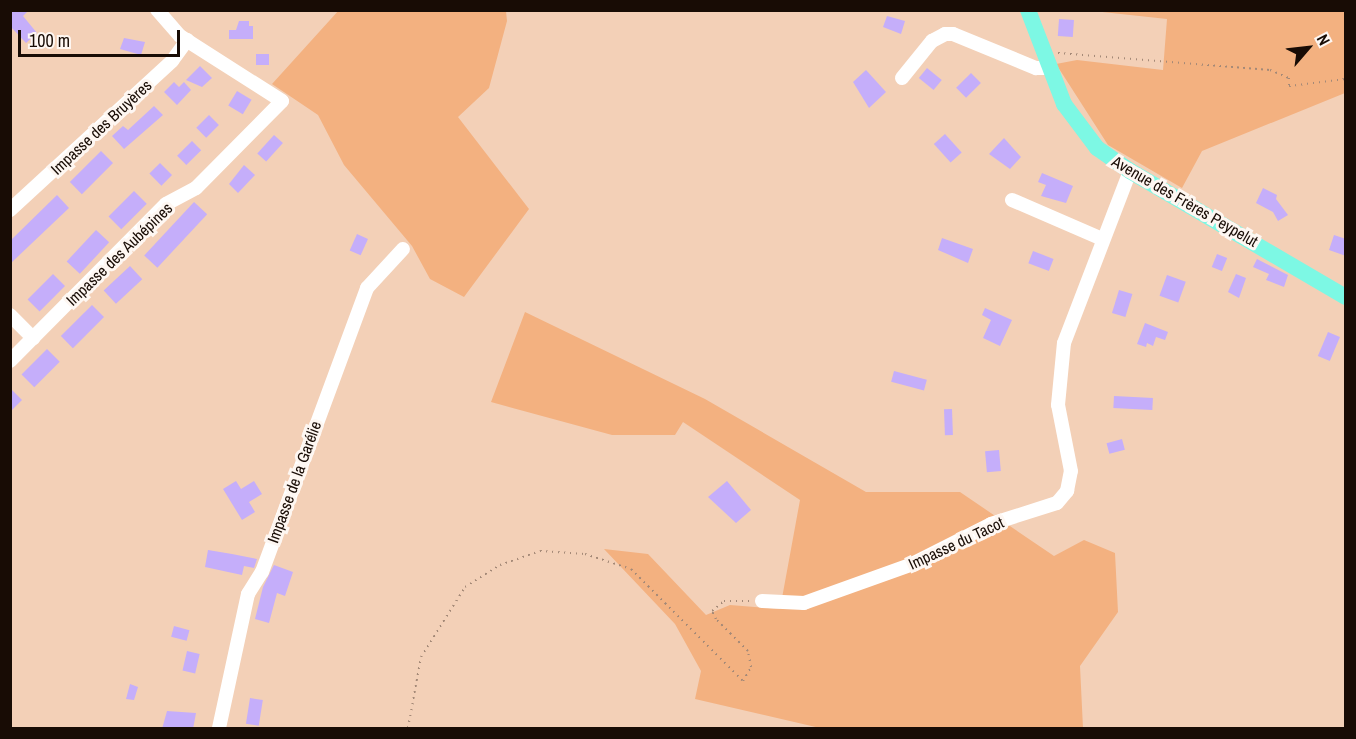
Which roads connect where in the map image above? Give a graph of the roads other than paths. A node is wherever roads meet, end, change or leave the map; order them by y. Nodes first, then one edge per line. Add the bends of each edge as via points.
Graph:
1 (157, 10) edge
2 (1028, 10) edge
3 (187, 40) junction
4 (1046, 62) junction
5 (902, 78) dead end
6 (1130, 171) junction
7 (1012, 200) dead end
8 (10, 210) edge
9 (1102, 238) junction
10 (403, 249) dead end
11 (1346, 297) edge
12 (10, 315) edge
13 (33, 338) junction
14 (10, 361) edge
15 (762, 601) road end
16 (219, 729) edge

1 - 3 street
2 - 4 main road, Avenue des Frères Peypelut
3 - 8 street, Impasse des Bruyères via 172,61
3 - 13 street, Impasse des Aubépines via 282,101 196,188 166,204
4 - 5 street via 1036,68 945,34 932,41
4 - 6 main road, Avenue des Frères Peypelut via 1064,104 1085,135
6 - 9 street, Impasse du Tacot
6 - 11 main road, Avenue des Frères Peypelut
7 - 9 street
9 - 15 street, Impasse du Tacot via 1064,344 1058,405 1071,471 1067,491 1057,503 991,524 910,566 804,603
10 - 16 street, Impasse de la Garélie via 367,288 262,572 248,594
12 - 13 street
13 - 14 street, Impasse des Aubépines

